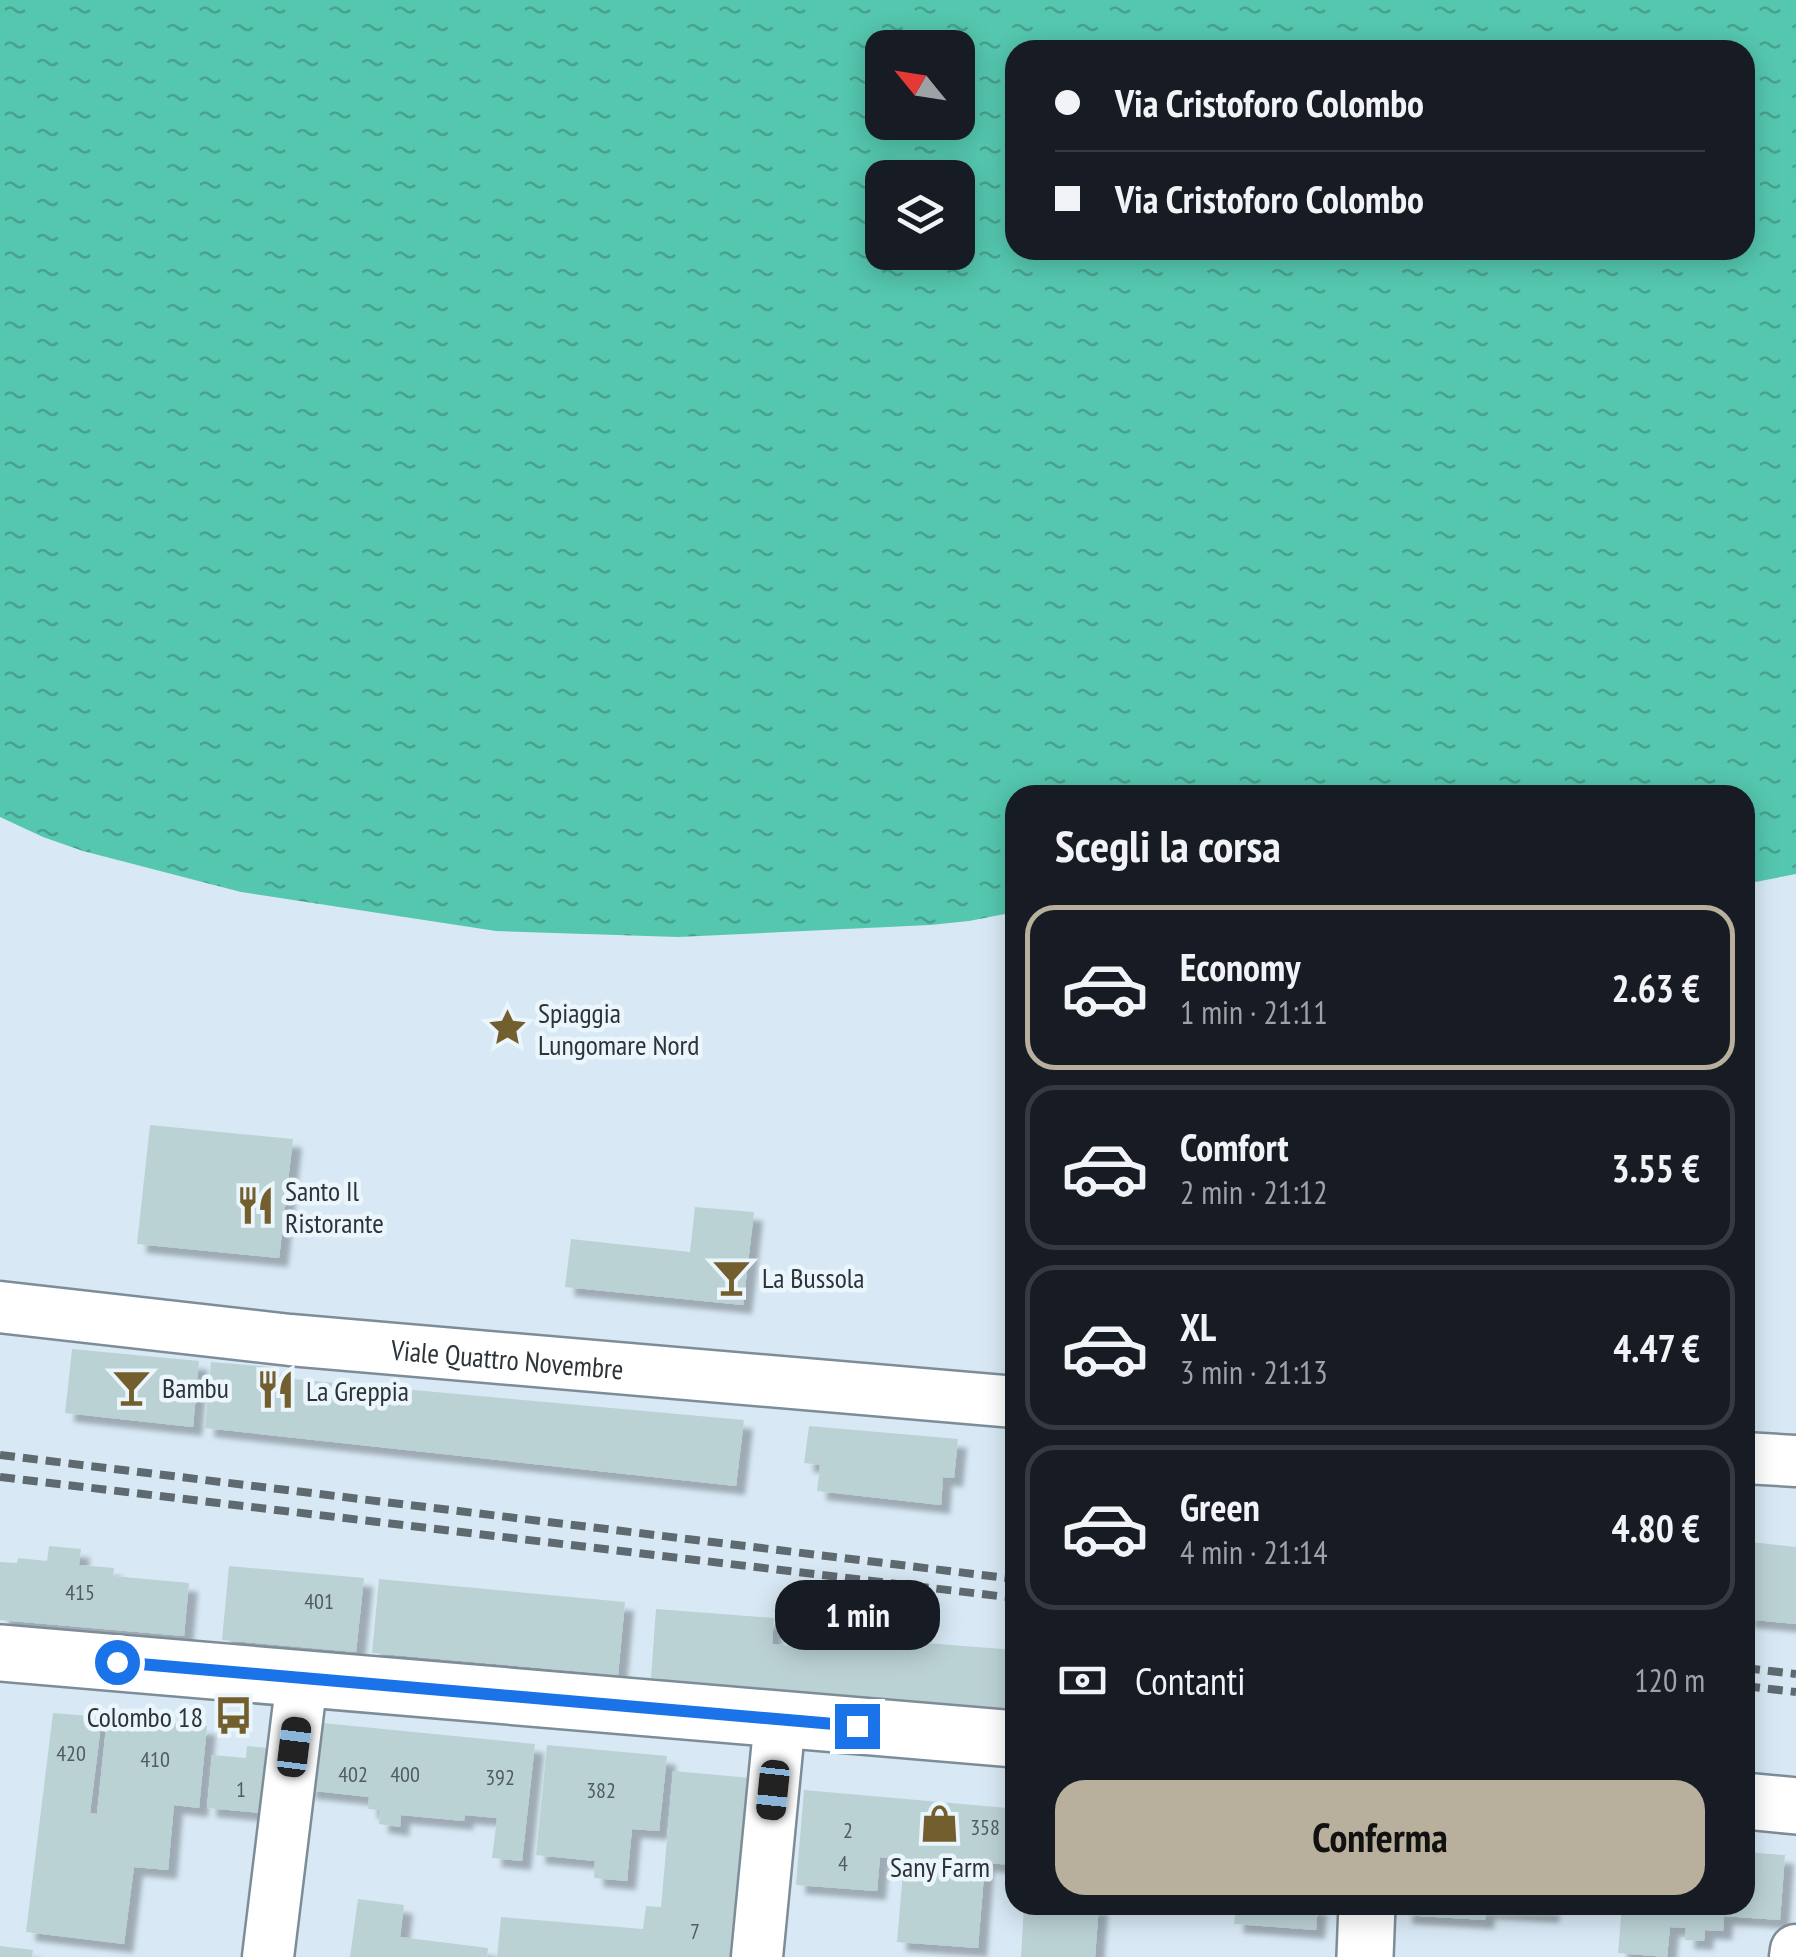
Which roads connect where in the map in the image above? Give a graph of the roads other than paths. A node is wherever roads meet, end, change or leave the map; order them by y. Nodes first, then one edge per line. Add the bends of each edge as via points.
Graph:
1 (0, 1307) edge
2 (1005, 1401) edge
3 (1755, 1459) edge
4 (1796, 1461) edge
5 (0, 1653) edge
6 (302, 1678) junction
7 (780, 1719) junction
8 (1005, 1738) edge
9 (1755, 1802) edge
10 (1796, 1806) edge
11 (1367, 1915) edge
12 (268, 1957) edge
13 (757, 1957) edge
14 (1365, 1957) edge

1 - 2 street, Viale Quattro Novembre via 290,1340
3 - 4 street
5 - 6 main road
6 - 7 main road
6 - 12 street
7 - 8 main road
7 - 13 street
9 - 10 main road
11 - 14 main road

